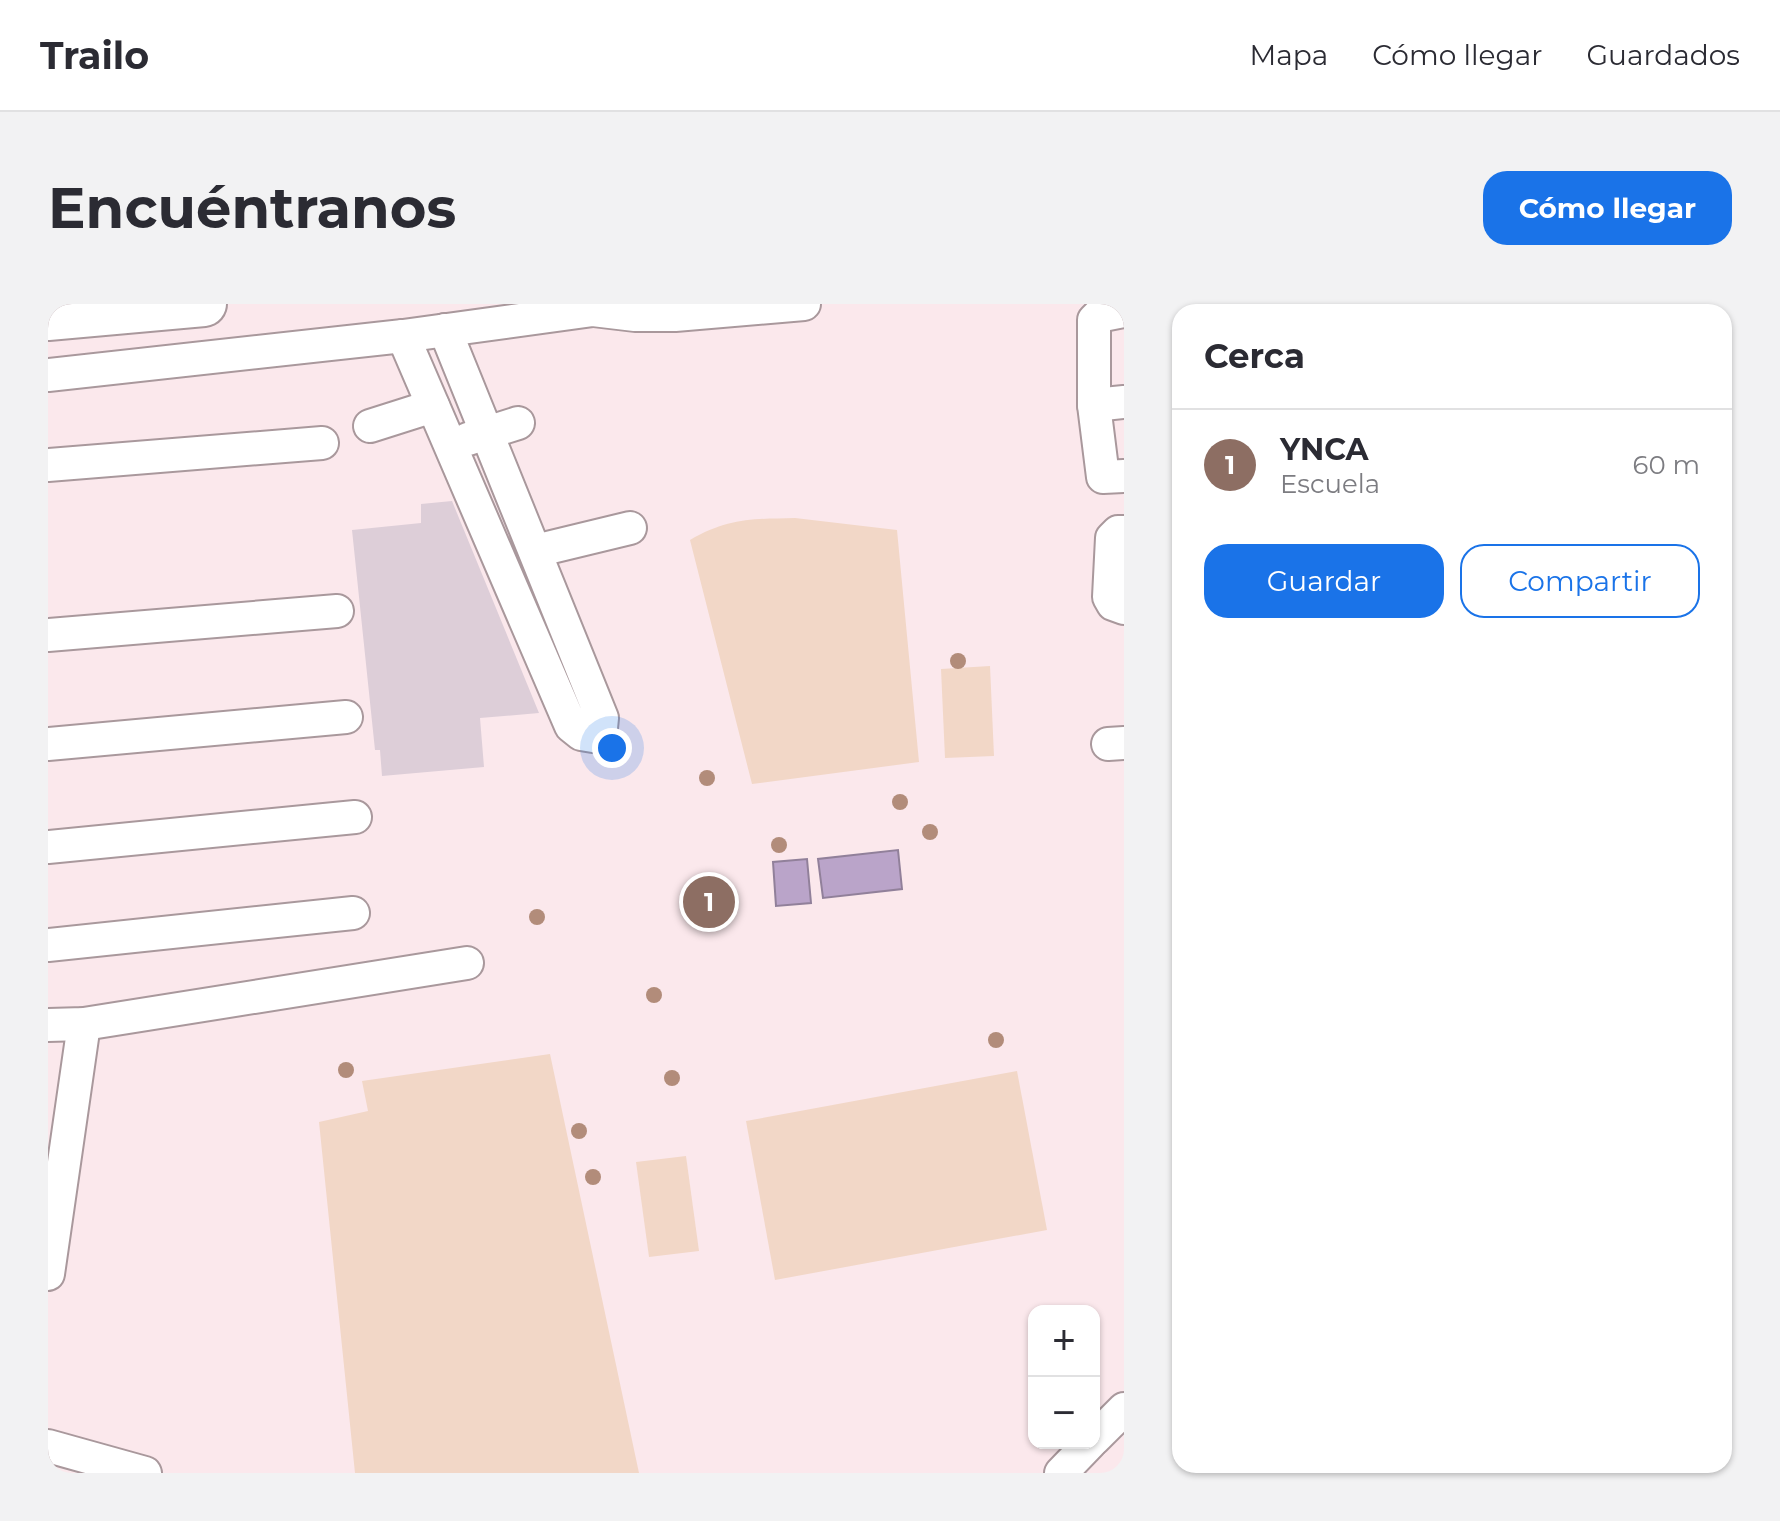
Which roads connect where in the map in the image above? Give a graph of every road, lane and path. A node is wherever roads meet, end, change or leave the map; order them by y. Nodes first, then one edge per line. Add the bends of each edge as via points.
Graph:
1 (204, 304) edge
2 (804, 304) edge
3 (603, 307) edge
4 (1124, 311) edge
5 (48, 318) edge
6 (445, 330) junction
7 (403, 336) junction
8 (48, 375) edge
9 (1109, 404) edge
10 (433, 406) junction
11 (518, 423) dead end
12 (370, 426) dead end
13 (487, 433) junction
14 (322, 443) dead end
15 (450, 445) junction
16 (48, 465) edge
17 (1124, 476) edge
18 (630, 528) dead end
19 (1124, 532) edge
20 (535, 551) junction
21 (1124, 608) edge
22 (337, 611) dead end
23 (48, 635) edge
24 (346, 717) dead end
25 (48, 744) edge
26 (355, 817) dead end
27 (48, 847) edge
28 (353, 913) dead end
29 (48, 945) edge
30 (467, 963) dead end
31 (84, 1024) junction
32 (48, 1025) edge
33 (48, 1274) edge
34 (1124, 1409) edge
35 (1100, 1433) edge
36 (48, 1446) edge
37 (1084, 1449) edge
38 (145, 1473) edge
39 (1061, 1473) edge

1 - 5 highway
2 - 3 street via 675,315 635,315
3 - 6 street
4 - 9 street via 1094,318
6 - 7 street
6 - 13 street
7 - 8 street
7 - 10 street
9 - 17 street via 1103,477
10 - 12 street
10 - 15 street
11 - 13 street
13 - 15 street
13 - 20 street
14 - 16 street
15 - 20 street via 571,726 593,736 602,718
18 - 20 street
19 - 21 street via 1112,538 1109,597
22 - 23 street
24 - 25 street
26 - 27 street
28 - 29 street
30 - 31 street
31 - 32 street
31 - 33 street
34 - 35 street
36 - 38 street
37 - 39 street

